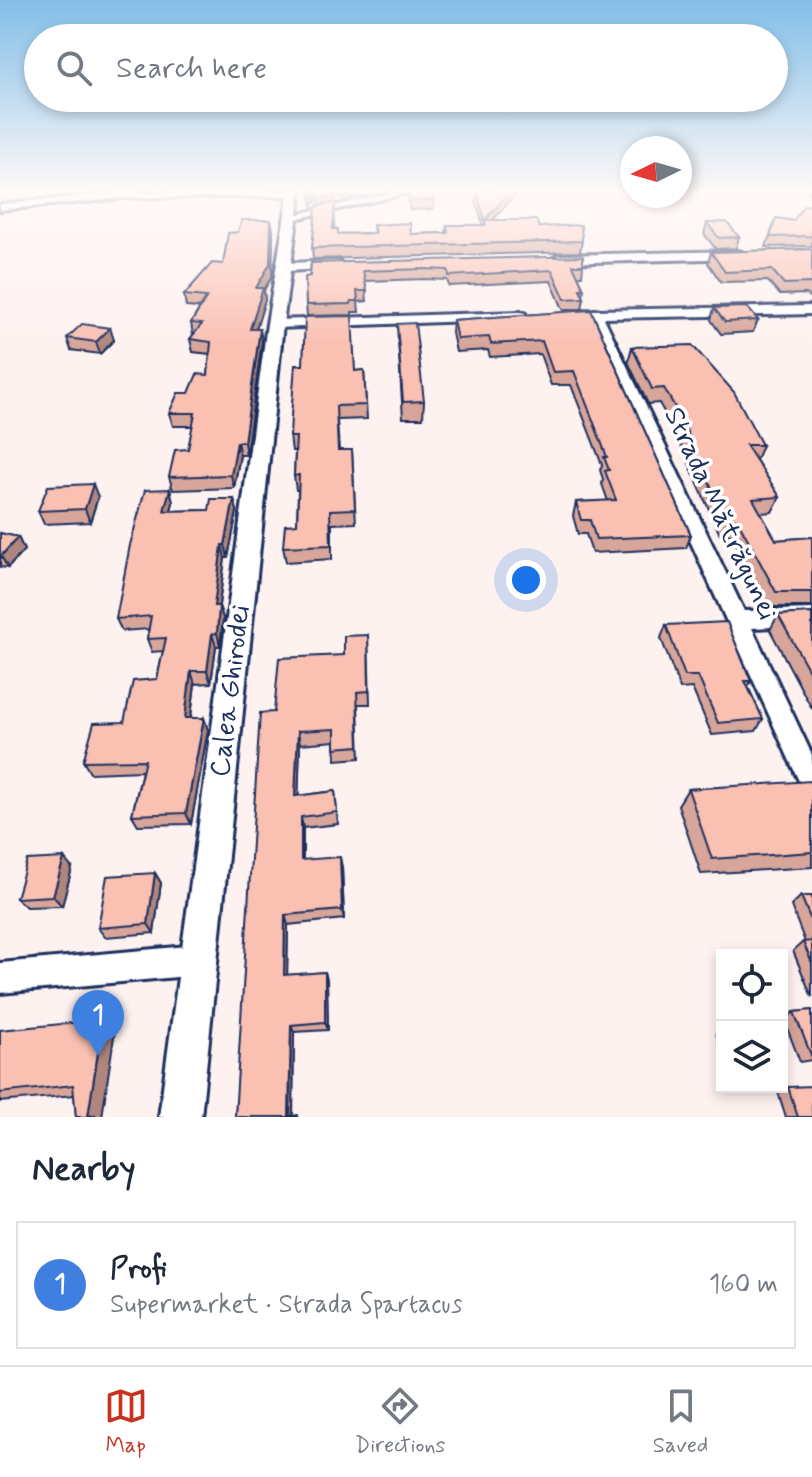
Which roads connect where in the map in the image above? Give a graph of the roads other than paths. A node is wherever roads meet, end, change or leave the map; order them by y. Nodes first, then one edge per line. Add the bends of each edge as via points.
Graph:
1 (288, 242) edge
2 (750, 254) edge
3 (550, 260) edge
4 (347, 265) edge
5 (286, 267) junction
6 (812, 310) edge
7 (595, 314) junction
8 (547, 315) edge
9 (531, 316) edge
10 (275, 324) junction
11 (812, 617) edge
12 (739, 620) junction
13 (812, 782) edge
14 (199, 960) junction
15 (0, 978) edge
16 (180, 1117) edge

1 - 5 street, Calea Ghirodei
2 - 3 street
4 - 5 street
5 - 10 street, Calea Ghirodei
6 - 7 street
7 - 8 street
7 - 12 street, Strada Mătrăgunei
9 - 10 street
10 - 14 street, Calea Ghirodei
11 - 12 street
12 - 13 street, Strada Mătrăgunei
14 - 15 street
14 - 16 street, Calea Ghirodei

